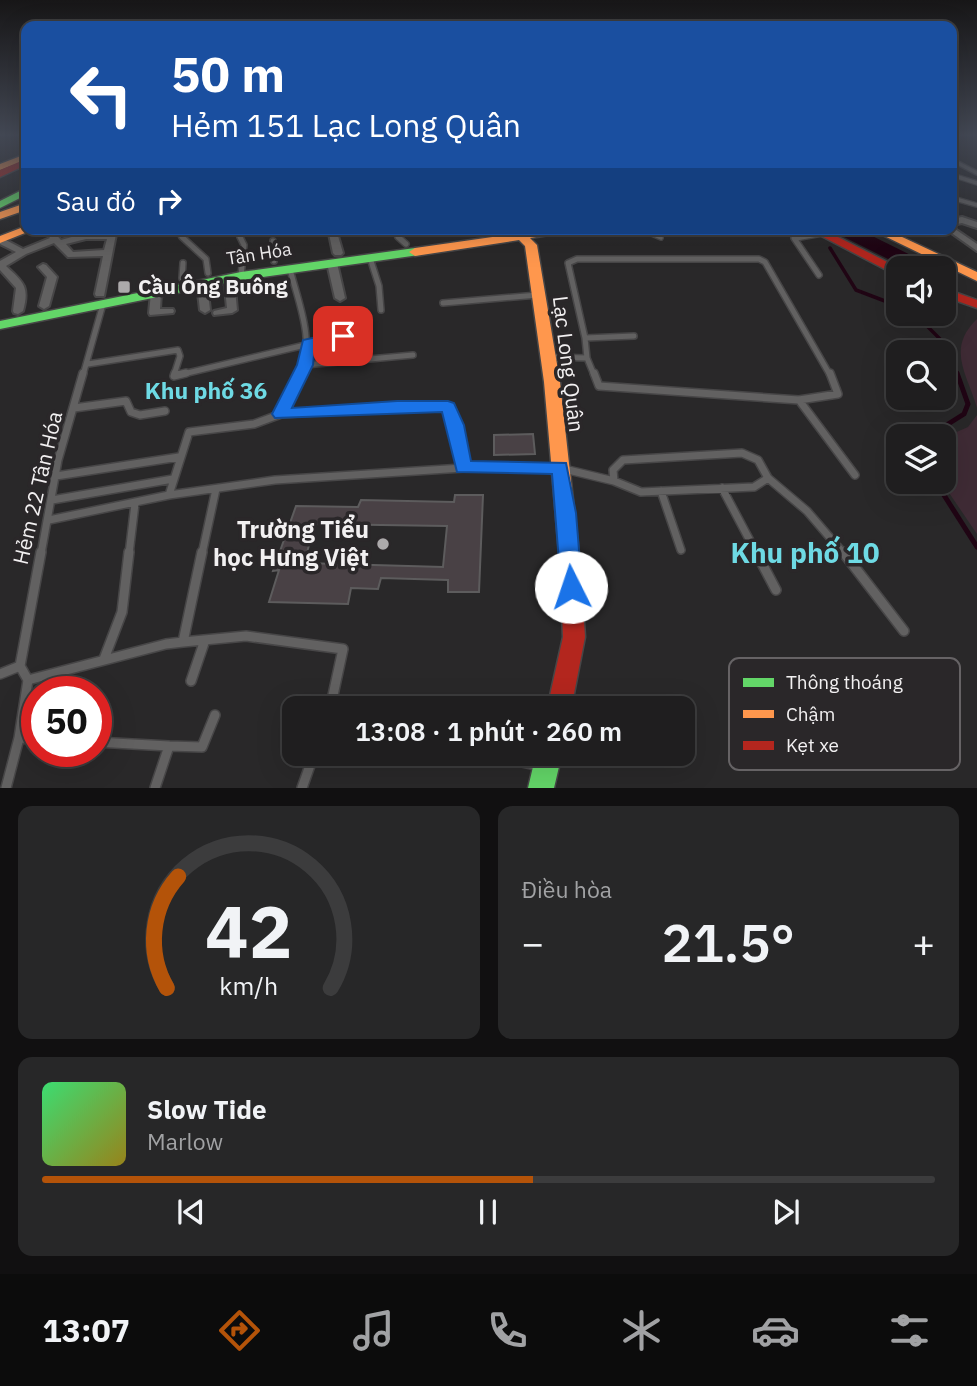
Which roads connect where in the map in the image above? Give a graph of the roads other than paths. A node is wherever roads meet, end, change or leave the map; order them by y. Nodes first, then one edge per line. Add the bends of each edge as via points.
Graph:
1 (957, 177) edge
2 (977, 183) edge
3 (21, 190) edge
4 (21, 191) edge
5 (0, 199) edge
6 (957, 199) edge
7 (0, 205) edge
8 (977, 205) edge
9 (21, 208) edge
10 (0, 216) edge
11 (957, 221) edge
12 (977, 225) edge
13 (21, 231) edge
14 (957, 234) edge
15 (52, 235) edge
16 (93, 235) edge
17 (112, 235) edge
18 (238, 235) edge
19 (333, 235) edge
20 (397, 235) edge
21 (490, 235) edge
22 (502, 235) edge
23 (522, 235) edge
24 (656, 235) edge
25 (806, 235) edge
26 (824, 235) edge
27 (888, 235) edge
28 (181, 236) edge
29 (662, 237) dead end
30 (0, 240) edge
31 (57, 241) junction
32 (273, 242) dead end
33 (405, 244) junction
34 (977, 248) edge
35 (23, 252) junction
36 (108, 253) junction
37 (335, 258) junction
38 (370, 258) junction
39 (274, 261) junction
40 (886, 266) edge
41 (43, 267) dead end
42 (290, 269) junction
43 (237, 273) junction
44 (819, 275) dead end
45 (977, 277) edge
46 (205, 278) junction
47 (156, 293) junction
48 (538, 295) junction
49 (956, 297) edge
50 (102, 299) junction
51 (443, 303) dead end
52 (340, 304) joint
53 (977, 304) edge
54 (44, 306) junction
55 (169, 310) dead end
56 (381, 310) dead end
57 (18, 312) junction
58 (0, 316) edge
59 (0, 325) edge
60 (634, 336) dead end
61 (585, 338) junction
62 (308, 343) junction
63 (413, 355) dead end
64 (548, 357) junction
65 (587, 358) junction
66 (88, 364) junction
67 (305, 365) junction
68 (800, 400) junction
69 (74, 408) junction
70 (165, 411) dead end
71 (281, 414) junction
72 (178, 457) junction
73 (463, 468) junction
74 (560, 468) junction
75 (855, 475) dead end
76 (56, 476) junction
77 (768, 478) junction
78 (173, 479) junction
79 (614, 481) junction
80 (722, 488) junction
81 (216, 489) junction
82 (661, 491) junction
83 (169, 495) junction
84 (52, 500) junction
85 (135, 503) junction
86 (49, 520) junction
87 (681, 550) dead end
88 (776, 590) dead end
89 (904, 632) dead end
90 (205, 640) junction
91 (183, 642) junction
92 (104, 659) junction
93 (20, 666) junction
94 (0, 674) edge
95 (26, 676) edge
96 (42, 676) edge
97 (191, 681) dead end
98 (333, 696) edge
99 (562, 696) edge
100 (215, 715) dead end
101 (21, 725) edge
102 (19, 738) joint
103 (112, 743) edge
104 (169, 746) junction
105 (310, 766) edge
106 (546, 766) edge
107 (6, 788) edge
108 (155, 788) edge
109 (302, 788) edge
110 (541, 788) edge

1 - 2 lane
3 - 5 main road
4 - 7 main road
6 - 8 lane
9 - 10 main road
11 - 12 street
13 - 30 main road
14 - 34 street
15 - 31 street
16 - 31 street
17 - 36 street
18 - 43 lane via 244,245
19 - 37 street
20 - 33 lane
21 - 33 main road, Tân Hóa
22 - 38 main road, Tân Hóa
23 - 48 main road, Lạc Long Quân via 531,245
24 - 29 lane
25 - 44 lane via 793,238
26 - 40 main road
27 - 45 main road
28 - 46 lane via 206,259
30 - 35 street
31 - 35 street
31 - 36 street via 71,256
32 - 39 lane
33 - 37 main road, Tân Hóa
35 - 57 street via 1,265 19,284 23,298
36 - 50 street
37 - 38 main road, Tân Hóa
37 - 39 main road, Tân Hóa
37 - 42 main road, Tân Hóa
37 - 52 street
38 - 56 lane
39 - 43 main road, Tân Hóa
41 - 54 street via 52,278
42 - 43 main road, Tân Hóa
42 - 62 lane
43 - 46 main road, Tân Hóa
43 - 46 street via 232,310 208,311
46 - 47 main road, Tân Hóa
46 - 50 main road, Tân Hóa via 183,270
47 - 50 main road, Tân Hóa
47 - 55 street via 154,313
48 - 51 lane
48 - 64 main road, Lạc Long Quân
49 - 53 main road
50 - 54 main road, Tân Hóa
50 - 59 main road, Tân Hóa
50 - 66 lane, Hẻm 22 Tân Hóa
52 - 62 lane via 343,336
54 - 57 main road, Tân Hóa
57 - 58 main road, Tân Hóa
60 - 61 lane
61 - 65 lane
61 - 68 lane via 568,262 759,259 765,262 838,394
62 - 66 lane via 174,376 178,350
62 - 67 lane
63 - 67 lane
64 - 65 lane
64 - 74 main road, Lạc Long Quân
65 - 68 lane via 599,386
66 - 69 lane, Hẻm 22 Tân Hóa
67 - 71 lane
68 - 75 lane
69 - 70 lane via 126,401 131,412 140,415
69 - 76 lane, Hẻm 22 Tân Hóa
71 - 72 lane via 254,424 189,432
71 - 73 lane via 448,407
72 - 76 lane
72 - 78 lane
73 - 74 lane
73 - 81 lane via 275,480
74 - 79 lane
74 - 99 main road, Lạc Long Quân via 574,636
76 - 84 lane, Hẻm 22 Tân Hóa
77 - 79 lane via 758,460 742,453 623,460 613,470
77 - 80 lane via 754,487
77 - 89 lane via 797,498 826,530
78 - 83 lane
78 - 84 lane
79 - 82 lane via 641,492
80 - 82 lane
80 - 88 lane
81 - 83 lane
81 - 91 lane
82 - 87 lane
83 - 85 lane
84 - 86 lane, Hẻm 22 Tân Hóa
85 - 86 lane
85 - 92 lane via 122,612
86 - 93 lane, Hẻm 22 Tân Hóa
90 - 91 lane
90 - 97 lane
90 - 98 lane via 246,636 343,649
91 - 92 lane
92 - 96 lane
93 - 94 lane
93 - 95 lane
100 - 104 lane via 202,747
101 - 102 lane
102 - 107 lane
103 - 104 lane
104 - 108 lane
105 - 109 lane
106 - 110 main road

